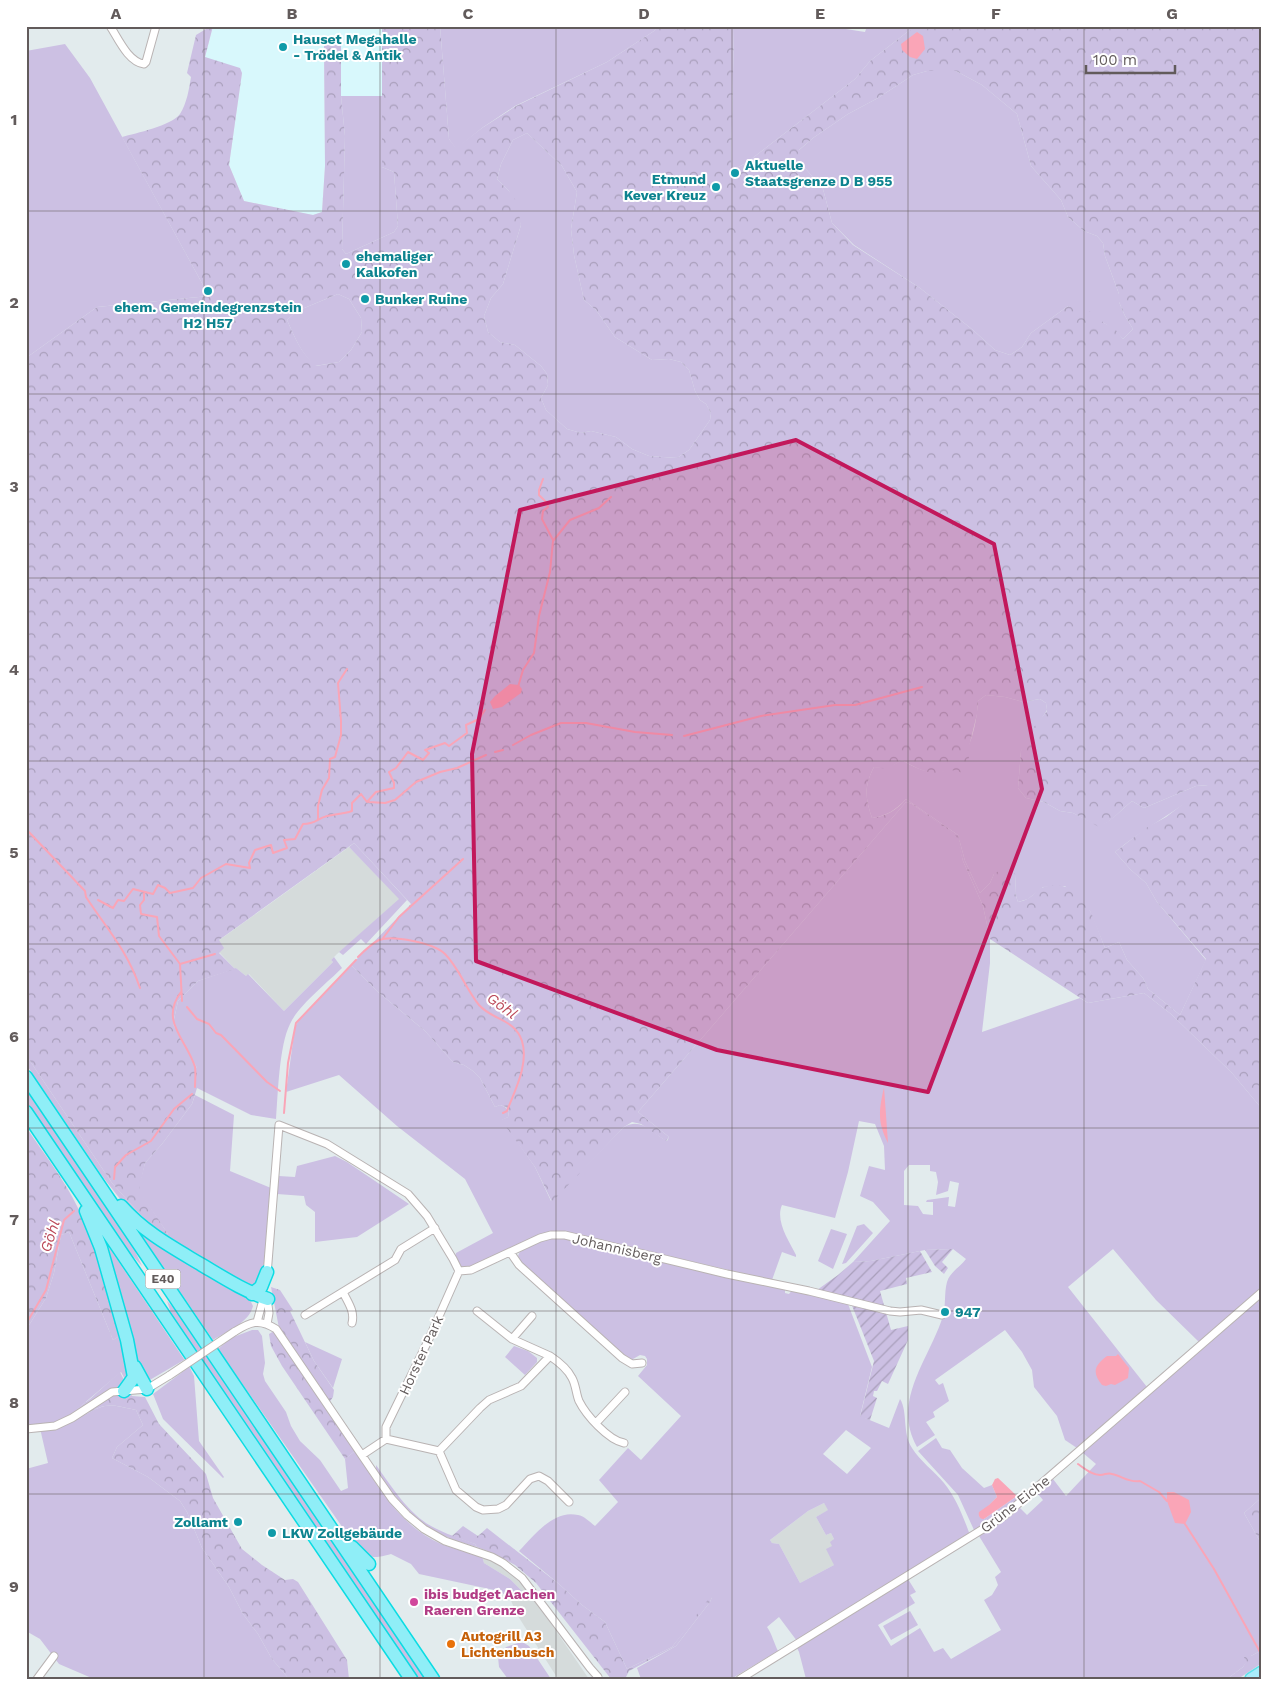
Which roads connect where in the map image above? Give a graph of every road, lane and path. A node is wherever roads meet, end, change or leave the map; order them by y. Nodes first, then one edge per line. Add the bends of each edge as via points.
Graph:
1 (110, 26) edge
2 (156, 26) edge
3 (26, 1077) edge
4 (26, 1112) edge
5 (73, 1182) junction
6 (102, 1190) junction
7 (435, 1228) junction
8 (510, 1252) junction
9 (459, 1271) junction
10 (267, 1272) joint
11 (343, 1292) junction
12 (1262, 1292) edge
13 (262, 1295) junction
14 (477, 1311) dead end
15 (305, 1315) dead end
16 (942, 1315) dead end
17 (532, 1316) dead end
18 (257, 1322) junction
19 (352, 1323) dead end
20 (267, 1324) junction
21 (512, 1339) junction
22 (187, 1350) junction
23 (550, 1356) junction
24 (131, 1357) junction
25 (642, 1363) dead end
26 (201, 1387) dead end
27 (147, 1389) junction
28 (124, 1391) junction
29 (625, 1392) dead end
30 (596, 1422) junction
31 (26, 1429) edge
32 (386, 1439) junction
33 (624, 1443) dead end
34 (439, 1451) junction
35 (362, 1455) junction
36 (569, 1502) dead end
37 (336, 1534) junction
38 (369, 1564) dead end
39 (392, 1651) junction
40 (54, 1656) dead end
41 (1262, 1672) edge
42 (598, 1677) dead end
43 (37, 1679) edge
44 (403, 1679) edge
45 (411, 1679) edge
46 (434, 1679) edge
47 (740, 1679) edge
48 (1251, 1679) edge

1 - 2 street via 129,55 141,64 146,62
3 - 6 highway, E40
4 - 5 highway, E40
5 - 22 highway, E40
5 - 24 highway via 101,1248
6 - 13 highway via 153,1236
6 - 37 highway, E40
7 - 9 street
7 - 10 street via 408,1194 327,1144 279,1125
7 - 11 street via 401,1249 396,1260
8 - 9 street, Johannisberg via 471,1270
8 - 16 street, Johannisberg via 546,1236 573,1236 890,1311 921,1310
8 - 25 street via 518,1265 622,1358 632,1364
9 - 32 street, Horster Park via 386,1427
10 - 13 highway via 261,1287
11 - 15 street
11 - 19 street via 354,1316
12 - 47 street, Grüne Eiche via 1004,1516
13 - 18 street
13 - 20 street via 269,1313
14 - 21 street
17 - 21 street
18 - 20 street
18 - 27 street, bridge via 234,1332
20 - 35 street via 280,1333
21 - 23 street
22 - 26 highway
22 - 39 highway, E40
23 - 30 street via 563,1365 586,1412
23 - 34 street via 521,1386 489,1400
24 - 27 highway
24 - 28 highway via 134,1379
27 - 28 street
28 - 31 street via 108,1394 55,1426
29 - 30 street
30 - 33 street via 608,1435
32 - 34 street
32 - 35 street
34 - 36 street via 456,1490 483,1510 506,1505 530,1479 539,1476
35 - 42 street via 392,1499 424,1529 445,1541 492,1557 522,1578
37 - 38 highway
37 - 46 highway, E40
39 - 44 highway
39 - 45 highway, E40
40 - 43 street
41 - 48 main road

